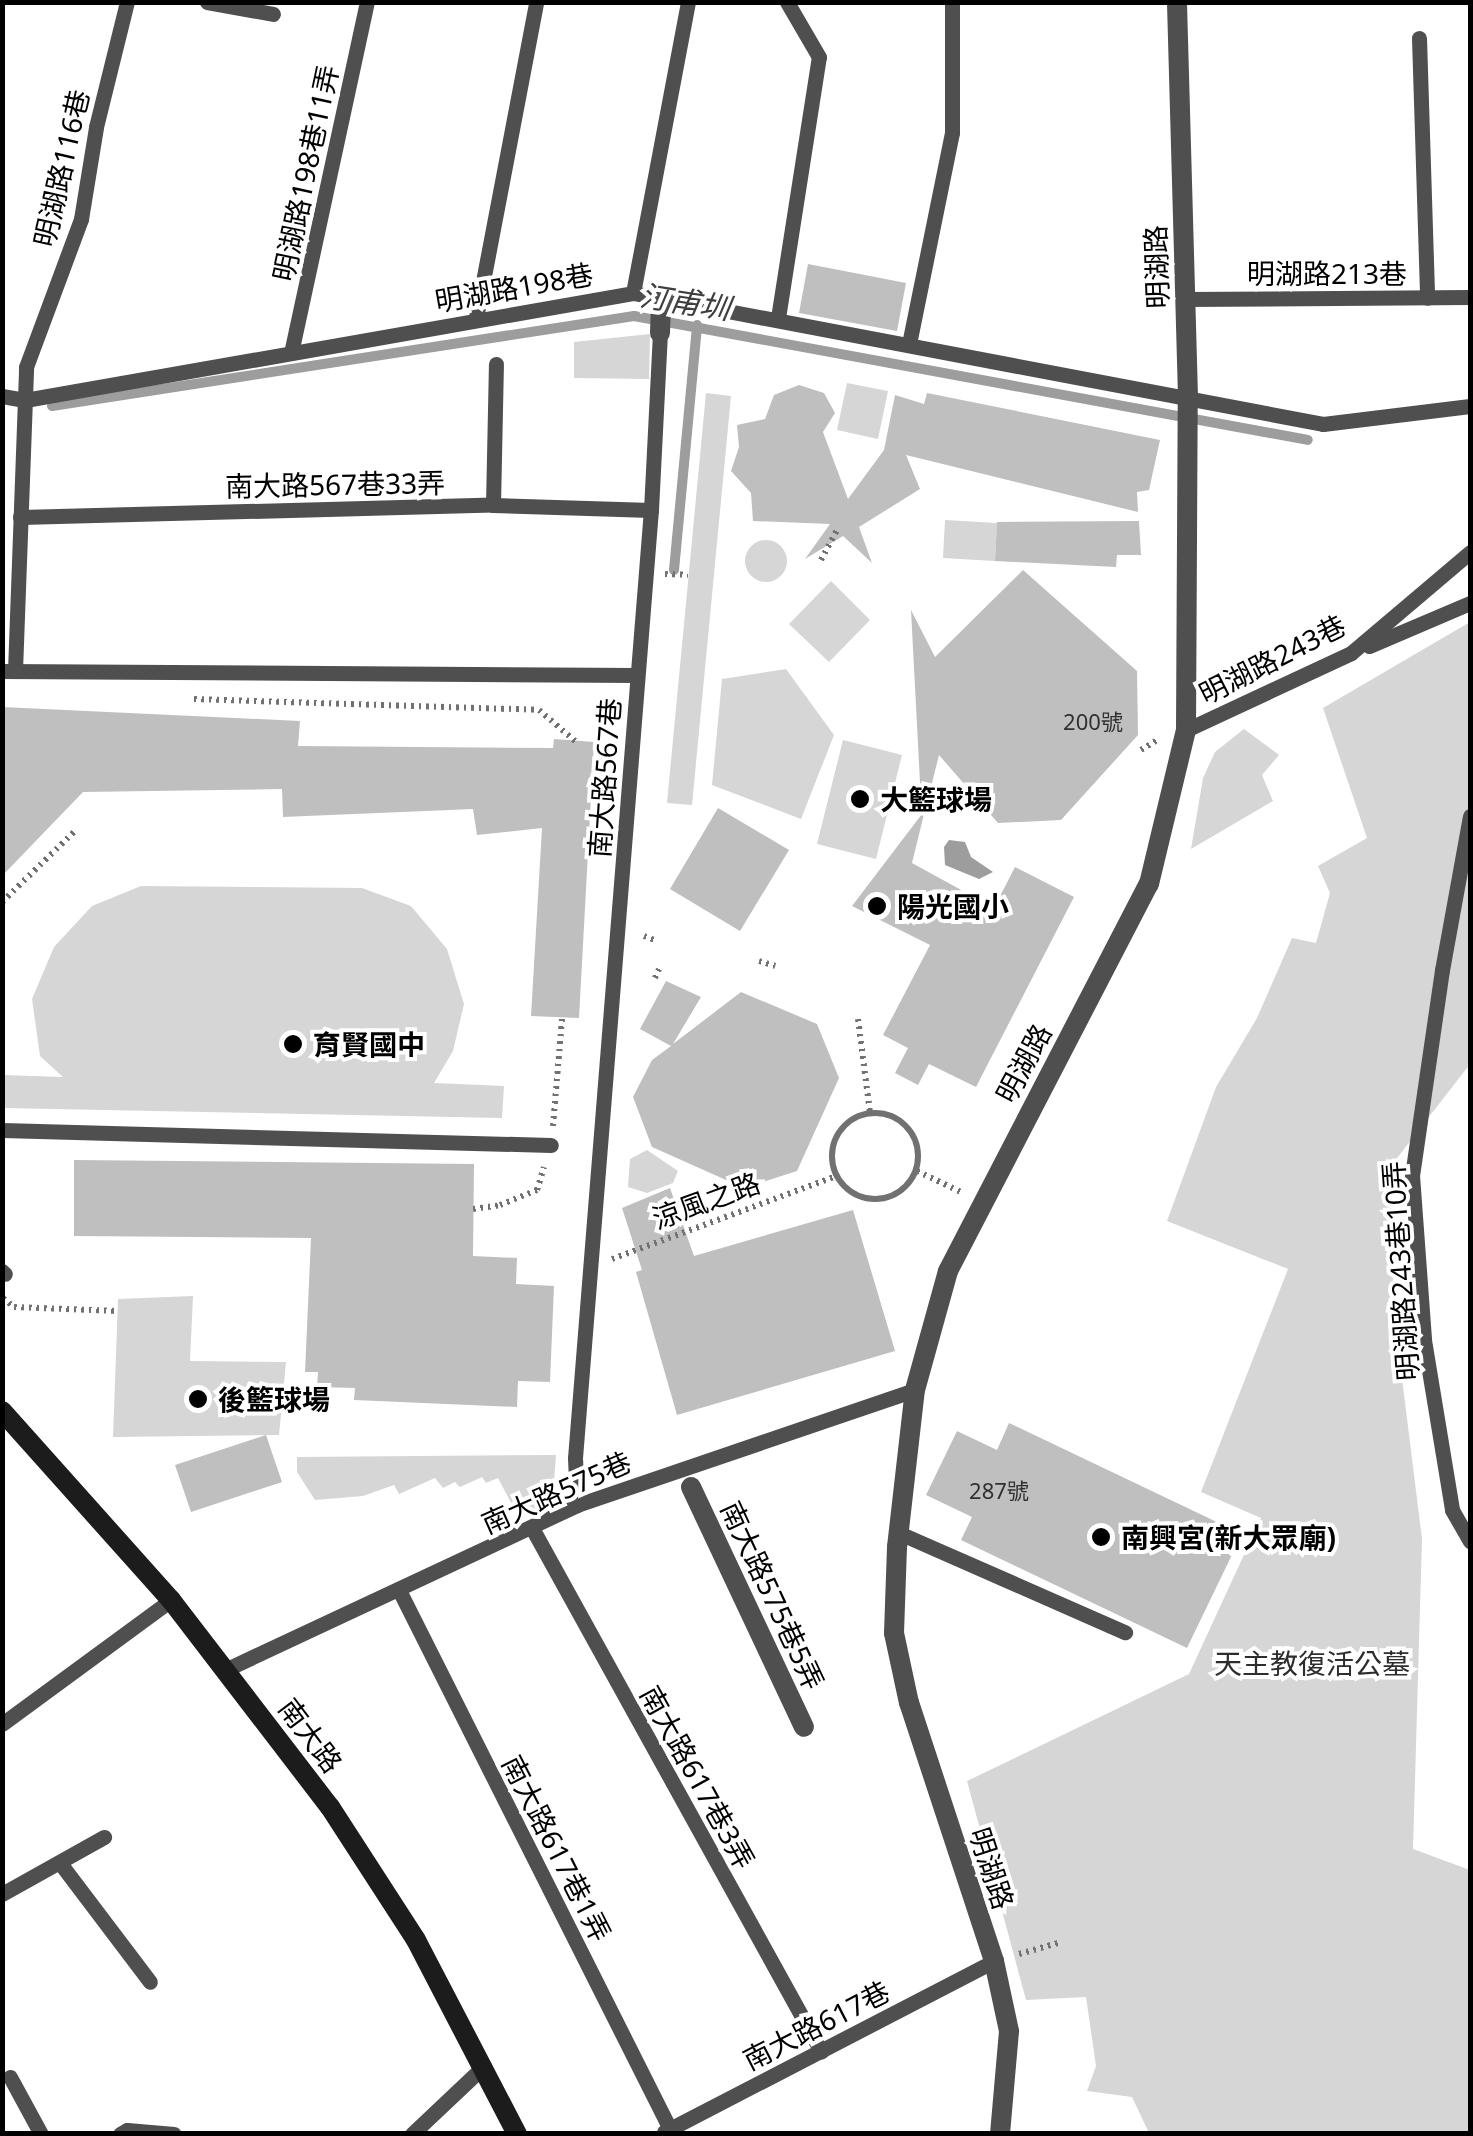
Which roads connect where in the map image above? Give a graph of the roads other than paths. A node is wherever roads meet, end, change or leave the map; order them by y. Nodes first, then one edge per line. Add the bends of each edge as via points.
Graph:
1 (127, 2) edge
2 (208, 2) edge
3 (367, 2) edge
4 (536, 2) edge
5 (688, 2) edge
6 (786, 2) edge
7 (952, 2) edge
8 (1177, 2) edge
9 (273, 14) dead end
10 (1419, 38) dead end
11 (633, 293) junction
12 (1470, 297) edge
13 (1184, 298) junction
14 (1426, 298) junction
15 (661, 306) dead end
16 (476, 318) junction
17 (778, 318) junction
18 (660, 333) joint
19 (909, 344) junction
20 (291, 354) junction
21 (496, 364) dead end
22 (2, 396) edge
23 (1188, 397) junction
24 (25, 400) junction
25 (1470, 406) edge
26 (493, 506) junction
27 (651, 510) junction
28 (20, 517) junction
29 (1470, 552) edge
30 (1470, 603) edge
31 (1351, 653) junction
32 (9, 671) edge
33 (637, 675) junction
34 (1186, 730) junction
35 (1470, 816) edge
36 (2, 1130) edge
37 (552, 1145) dead end
38 (915, 1390) junction
39 (2, 1411) edge
40 (691, 1487) dead end
41 (577, 1505) junction
42 (532, 1528) junction
43 (899, 1533) junction
44 (1470, 1541) edge
45 (399, 1590) junction
46 (171, 1600) junction
47 (1125, 1632) dead end
48 (227, 1669) junction
49 (2, 1724) edge
50 (804, 1727) dead end
51 (104, 1837) dead end
52 (60, 1863) junction
53 (2, 1894) edge
54 (994, 1961) junction
55 (150, 1982) dead end
56 (820, 2051) junction
57 (484, 2066) junction
58 (10, 2077) dead end
59 (665, 2131) edge
60 (41, 2134) edge
61 (120, 2134) edge
62 (174, 2134) edge
63 (412, 2134) edge
64 (516, 2134) edge
65 (1000, 2134) edge

1 - 24 lane, 明湖路116巷 via 81,219 26,367
2 - 9 lane
3 - 20 lane, 明湖路198巷11弄
4 - 16 lane
5 - 11 lane
6 - 17 lane via 818,57
7 - 19 lane via 952,133
8 - 13 street, 明湖路
10 - 14 lane
11 - 16 lane, 明湖路198巷
11 - 17 lane, 明湖路198巷
12 - 14 lane, 明湖路213巷
13 - 14 lane, 明湖路213巷
13 - 23 street, 明湖路
15 - 18 street
16 - 20 lane, 明湖路198巷
17 - 19 lane, 明湖路198巷
18 - 27 lane
19 - 23 lane, 明湖路198巷
20 - 24 lane, 明湖路198巷
21 - 26 lane
22 - 24 lane, 明湖路198巷
23 - 25 lane, 明湖路198巷 via 1323,424
23 - 34 street, 明湖路
24 - 28 lane, 南大路567巷
26 - 27 lane, 南大路567巷33弄
26 - 28 lane, 南大路567巷33弄
27 - 33 lane
28 - 32 lane, 南大路567巷
29 - 31 lane, 明湖路243巷
30 - 31 lane
31 - 34 lane, 明湖路243巷
32 - 33 lane, 南大路567巷
33 - 41 lane, 南大路567巷 via 575,1458
34 - 38 street, 明湖路 via 1149,884 948,1271
35 - 44 lane, 明湖路243巷10弄 via 1412,1175 1424,1340 1452,1510
36 - 37 lane
38 - 41 lane, 南大路575巷
38 - 43 street, 明湖路
39 - 46 main road, 南大路
40 - 50 street, 南大路575巷5弄
41 - 42 lane, 南大路575巷
42 - 45 lane, 南大路575巷
42 - 56 lane, 南大路617巷3弄
43 - 47 lane
43 - 54 street, 明湖路 via 894,1632 909,1703
45 - 48 lane, 南大路575巷
45 - 59 lane, 南大路617巷1弄
46 - 48 main road, 南大路
46 - 49 lane
48 - 57 main road, 南大路 via 330,1806 416,1940
51 - 52 lane
52 - 53 lane
52 - 55 lane
54 - 56 lane, 南大路617巷
54 - 65 street, 明湖路 via 1008,2030
56 - 59 lane, 南大路617巷
57 - 63 lane
57 - 64 main road, 南大路
58 - 60 lane
61 - 62 lane

